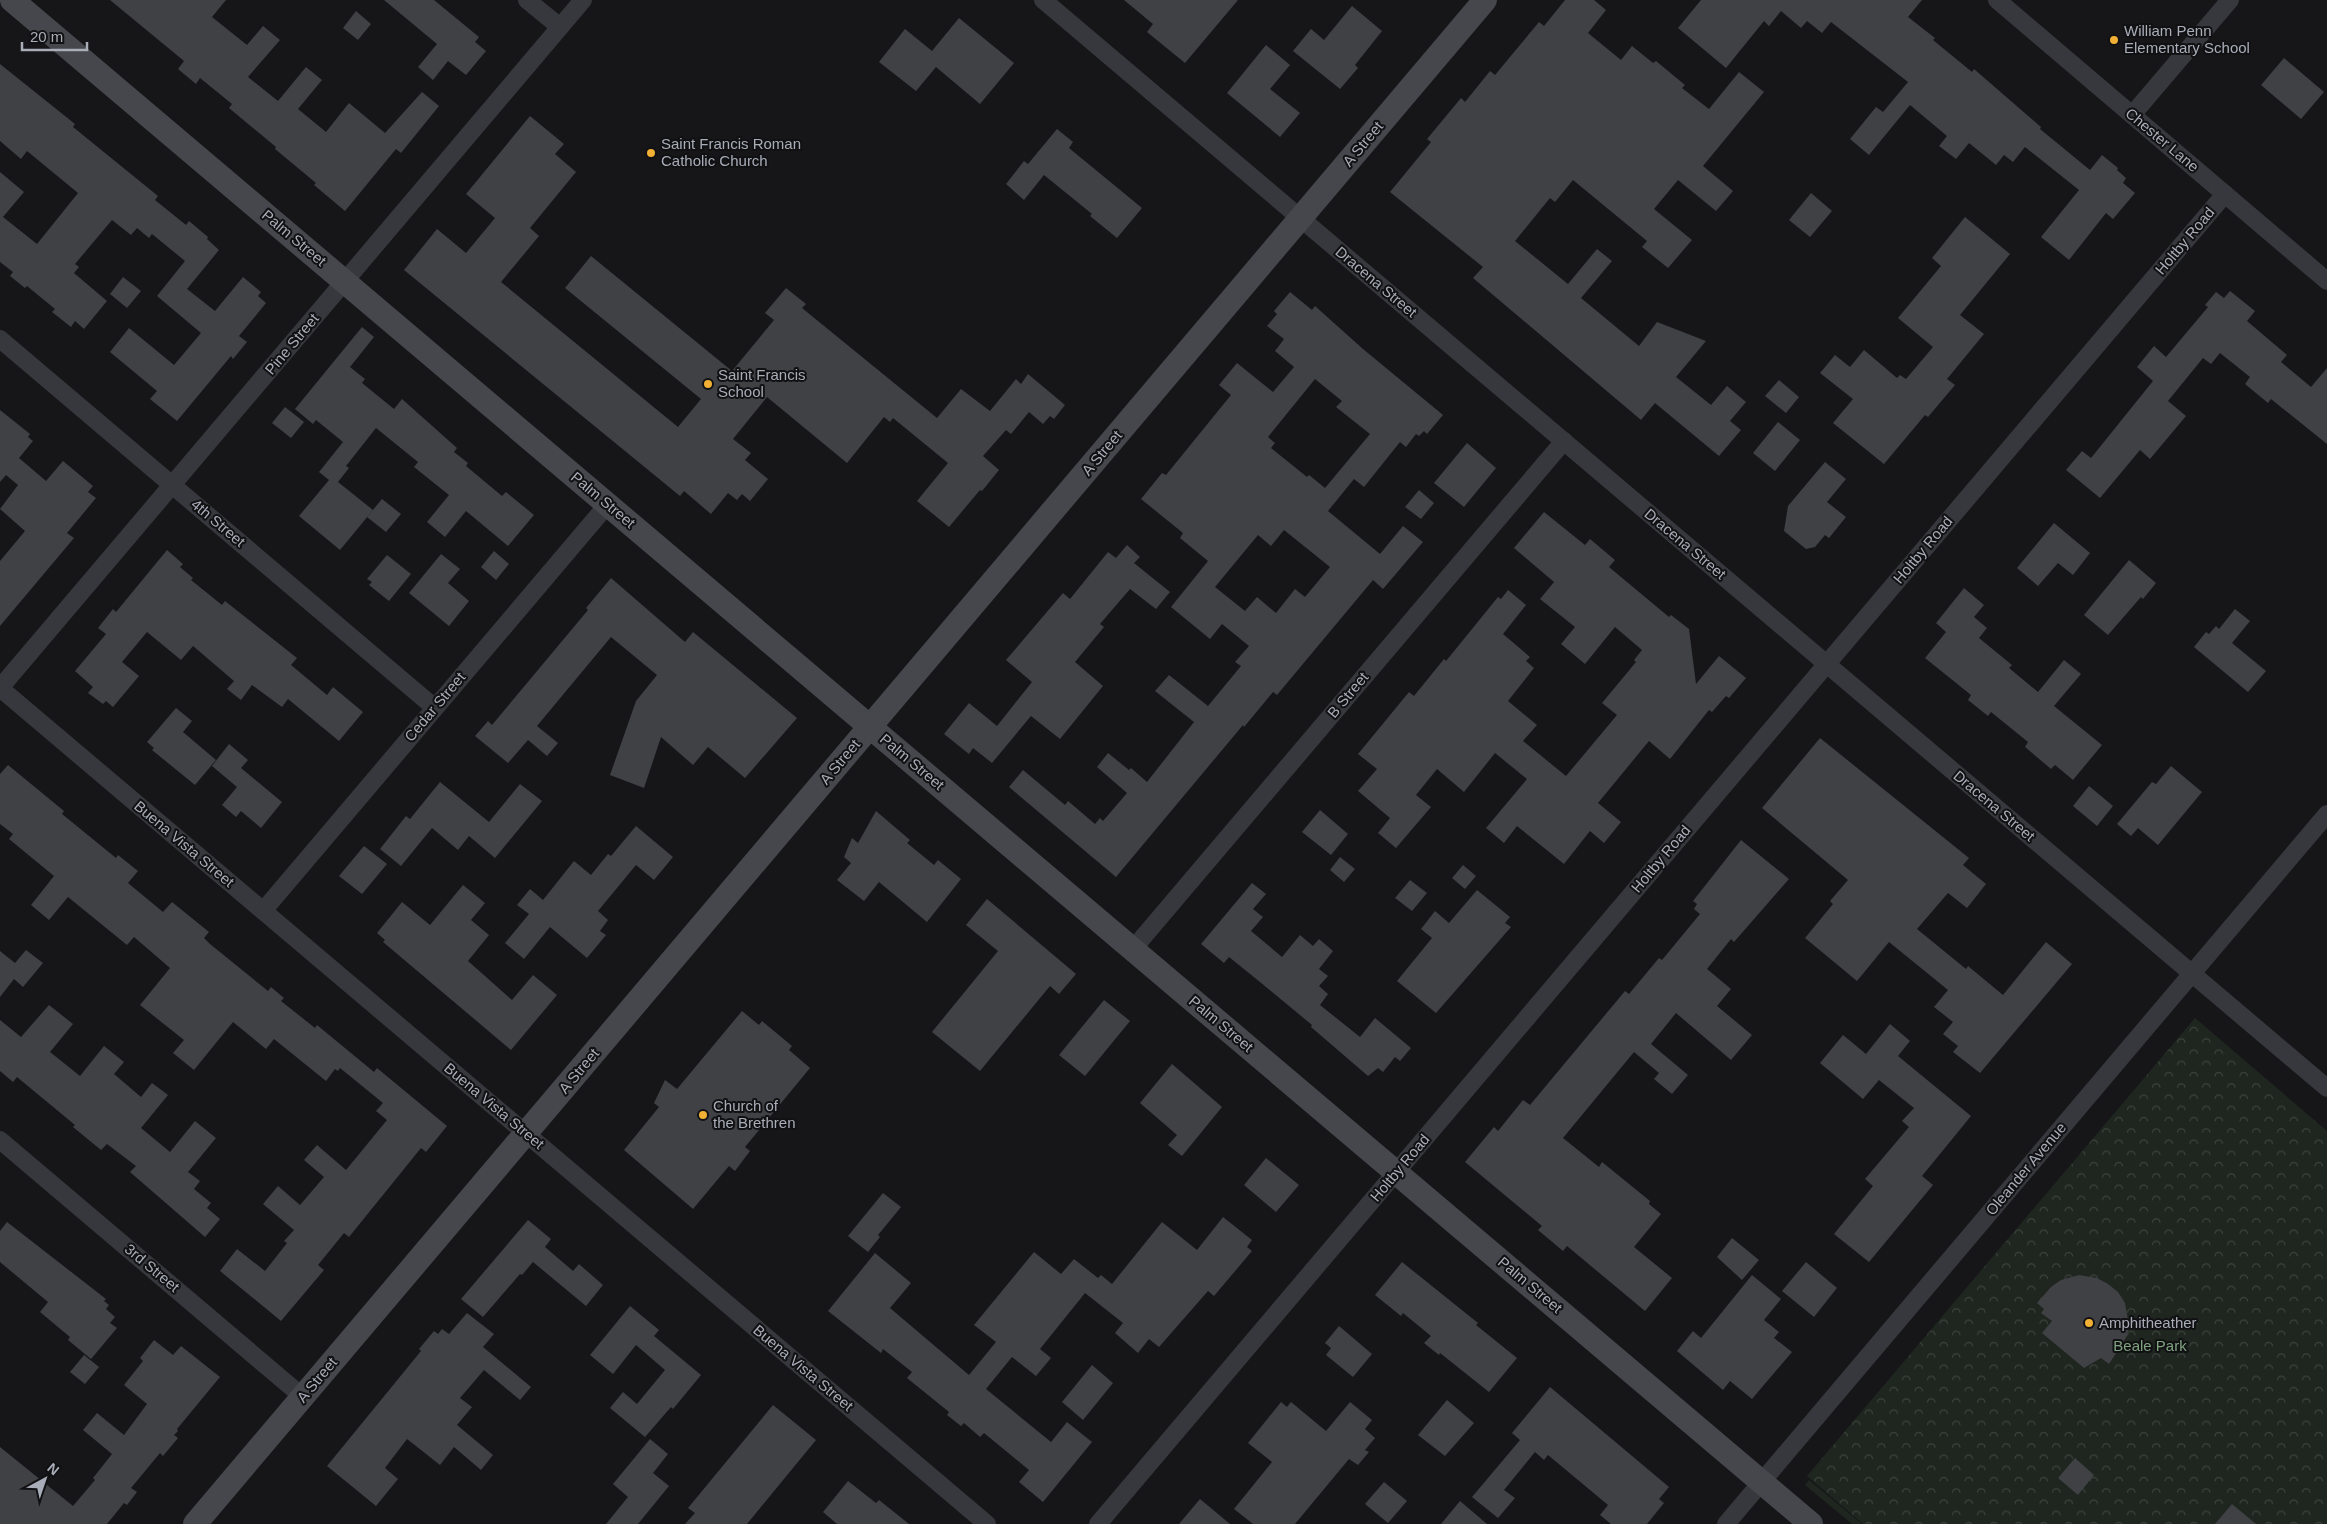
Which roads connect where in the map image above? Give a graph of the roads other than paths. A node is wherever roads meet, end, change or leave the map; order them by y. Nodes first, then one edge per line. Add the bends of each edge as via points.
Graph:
1 (12, 0) edge
2 (527, 0) edge
3 (583, 0) edge
4 (1043, 0) edge
5 (1485, 0) edge
6 (1996, 0) edge
7 (2230, 0) edge
8 (560, 28) junction
9 (2132, 115) junction
10 (2225, 194) junction
11 (1300, 218) junction
12 (2327, 281) edge
13 (345, 282) junction
14 (0, 339) edge
15 (1564, 441) junction
16 (172, 485) junction
17 (608, 504) junction
18 (1826, 664) junction
19 (0, 688) edge
20 (435, 708) junction
21 (870, 726) junction
22 (2327, 814) edge
23 (263, 911) junction
24 (1133, 950) junction
25 (2192, 974) junction
26 (2327, 1088) edge
27 (526, 1134) junction
28 (0, 1140) edge
29 (1396, 1172) junction
30 (303, 1397) junction
31 (1762, 1482) junction
32 (195, 1524) edge
33 (987, 1524) edge
34 (1098, 1524) edge
35 (1726, 1524) edge
36 (1811, 1524) edge

1 - 13 street, Palm Street
2 - 8 street
3 - 8 street, Pine Street
4 - 11 street, Dracena Street
5 - 11 street, A Street
6 - 9 street, Chester Lane
7 - 9 street
8 - 13 street, Pine Street
9 - 10 street, Chester Lane
10 - 12 street, Chester Lane
10 - 18 street, Holtby Road
11 - 15 street, Dracena Street
11 - 21 street, A Street
13 - 16 street, Pine Street
13 - 17 street, Palm Street
14 - 16 street, 4th Street
15 - 18 street, Dracena Street
15 - 24 street, B Street
16 - 19 street, Pine Street
16 - 20 street, 4th Street
17 - 20 street, Cedar Street
17 - 21 street, Palm Street
18 - 25 street, Dracena Street
18 - 29 street, Holtby Road
19 - 23 street, Buena Vista Street
20 - 23 street, Cedar Street
21 - 24 street, Palm Street
21 - 27 street, A Street
22 - 25 street, Oleander Avenue
23 - 27 street, Buena Vista Street
24 - 29 street, Palm Street
25 - 26 street, Dracena Street
25 - 31 street, Oleander Avenue
27 - 30 street, A Street
27 - 33 street, Buena Vista Street
28 - 30 street, 3rd Street
29 - 31 street, Palm Street
29 - 34 street, Holtby Road
30 - 32 street, A Street
31 - 35 street, Oleander Avenue
31 - 36 street, Palm Street

